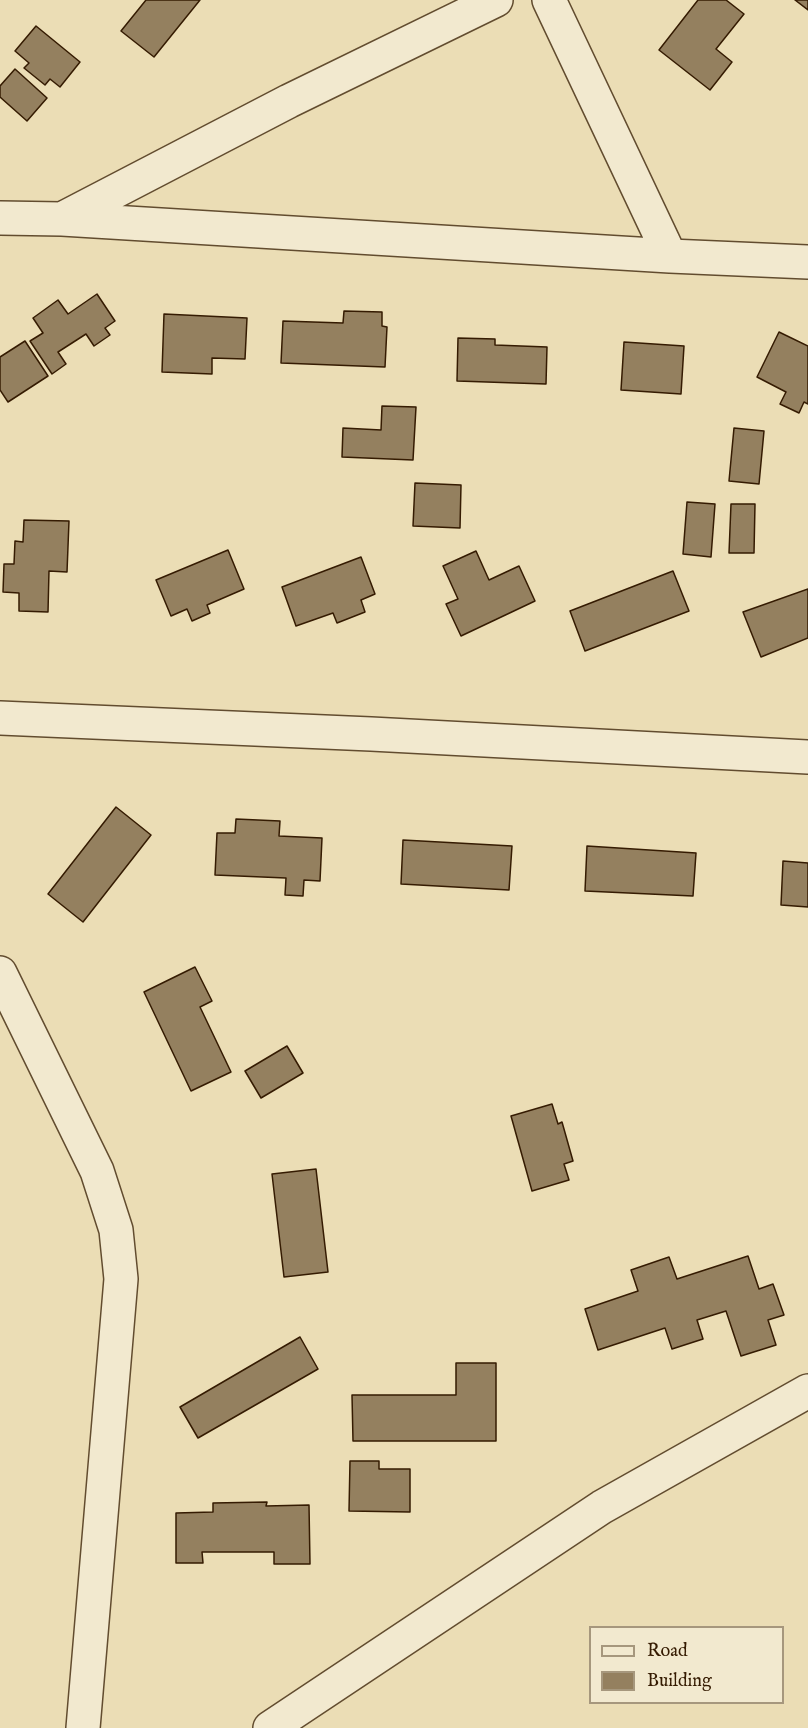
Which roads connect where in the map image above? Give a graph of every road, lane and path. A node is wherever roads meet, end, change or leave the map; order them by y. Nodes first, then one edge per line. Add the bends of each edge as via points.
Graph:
1 (496, 0) edge
2 (549, 0) edge
3 (0, 218) edge
4 (62, 219) junction
5 (670, 256) junction
6 (808, 262) edge
7 (0, 718) edge
8 (808, 756) edge
9 (0, 973) edge
10 (808, 1391) edge
11 (83, 1728) edge
12 (270, 1728) edge

1 - 4 street via 289,101
2 - 5 street
3 - 4 street
4 - 5 street
5 - 6 street
7 - 8 street
9 - 11 street via 97,1171 116,1230 121,1279
10 - 12 street via 602,1507

